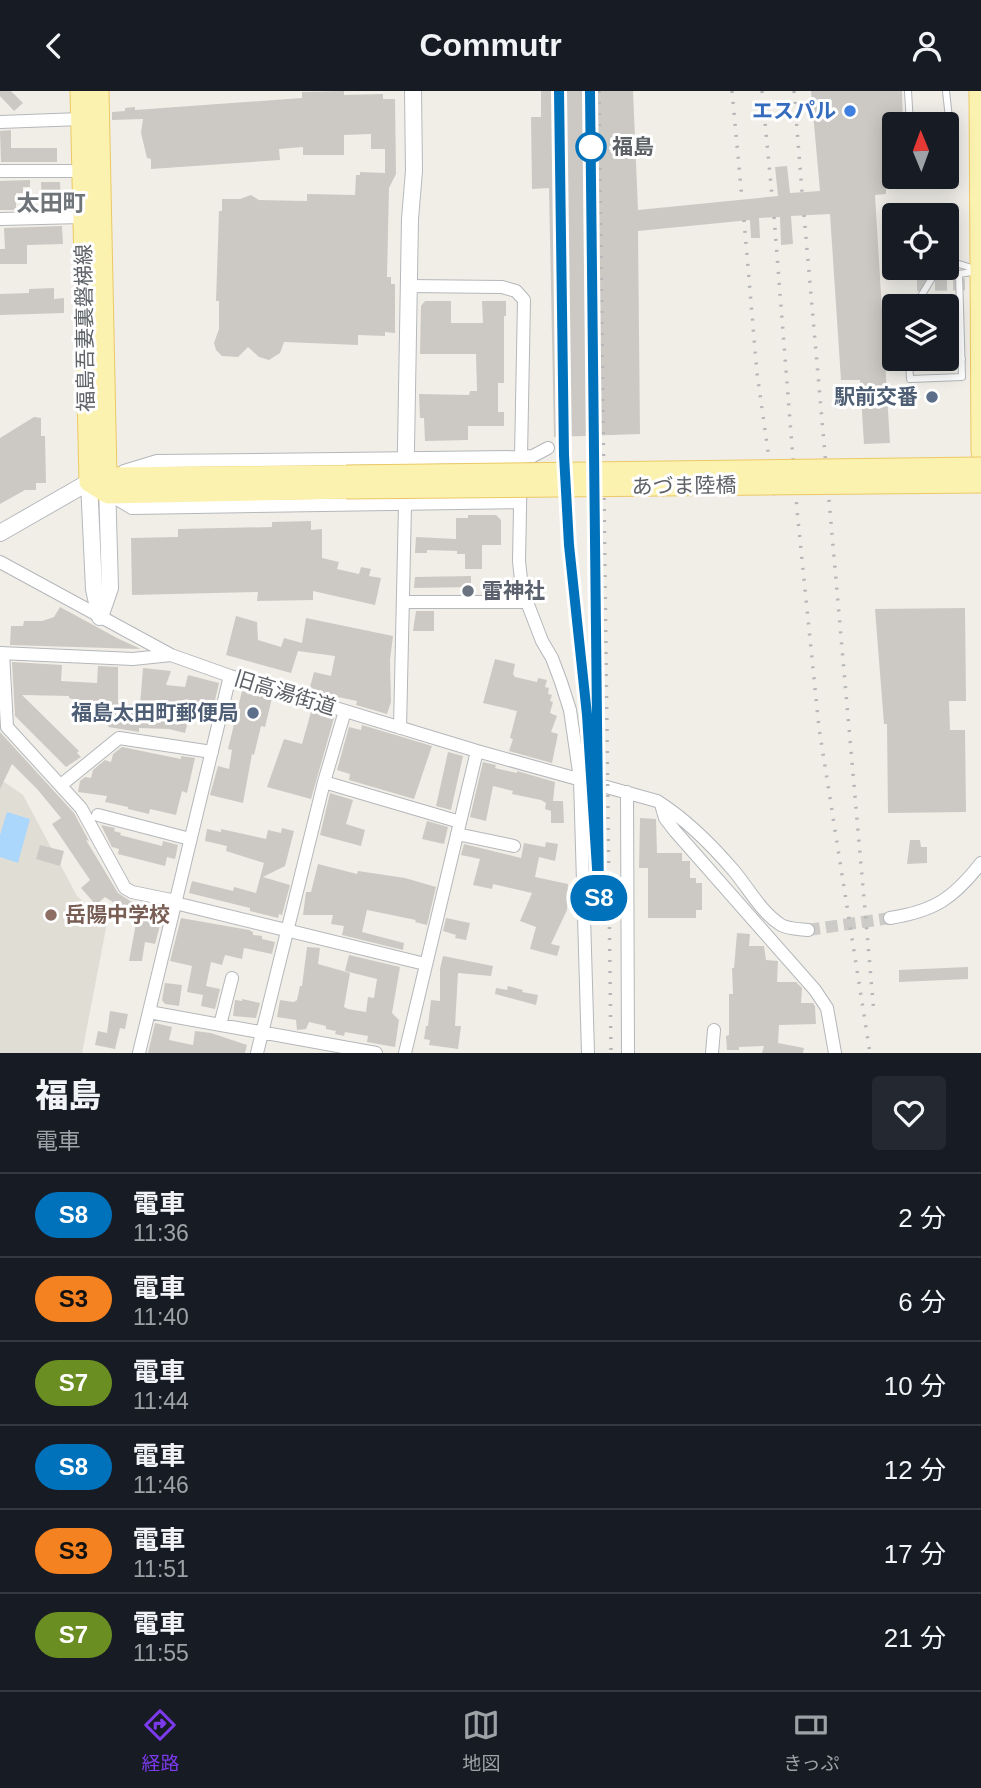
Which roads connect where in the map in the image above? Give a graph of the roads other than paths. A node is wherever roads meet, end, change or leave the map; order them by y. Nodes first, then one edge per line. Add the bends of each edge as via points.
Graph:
1 (80, 91) edge
2 (99, 91) edge
3 (413, 91) edge
4 (908, 91) edge
5 (946, 91) edge
6 (979, 91) edge
7 (909, 112) edge
8 (948, 112) edge
9 (81, 119) junction
10 (0, 122) edge
11 (81, 170) junction
12 (0, 171) edge
13 (82, 217) junction
14 (0, 219) edge
15 (959, 264) edge
16 (981, 271) edge
17 (959, 275) joint
18 (409, 286) junction
19 (962, 359) joint
20 (910, 371) edge
21 (548, 448) dead end
22 (981, 451) edge
23 (521, 457) junction
24 (406, 458) junction
25 (981, 467) edge
26 (346, 482) junction
27 (981, 483) edge
28 (101, 484) junction
29 (520, 502) junction
30 (405, 505) junction
31 (0, 533) edge
32 (0, 562) edge
33 (403, 602) junction
34 (527, 602) junction
35 (100, 617) junction
36 (1, 653) edge
37 (171, 655) junction
38 (230, 676) junction
39 (345, 711) junction
40 (400, 728) junction
41 (477, 751) junction
42 (212, 752) junction
43 (580, 779) junction
44 (324, 782) junction
45 (61, 785) junction
46 (627, 792) junction
47 (661, 804) junction
48 (97, 815) dead end
49 (459, 828) junction
50 (190, 839) junction
51 (513, 846) dead end
52 (981, 863) edge
53 (176, 902) junction
54 (890, 918) tunnel mouth
55 (287, 929) junction
56 (807, 930) tunnel mouth
57 (425, 964) junction
58 (232, 978) dead end
59 (149, 1011) junction
60 (220, 1025) junction
61 (714, 1030) dead end
62 (261, 1032) junction
63 (139, 1053) edge
64 (257, 1053) edge
65 (376, 1053) edge
66 (405, 1053) edge
67 (588, 1053) edge
68 (628, 1053) edge
69 (712, 1053) edge
70 (835, 1053) edge

1 - 9 main road, 福島吾妻裏磐梯線
2 - 28 main road, 福島吾妻裏磐梯線
3 - 18 street
4 - 7 lane
5 - 8 lane
6 - 16 main road
9 - 10 street
9 - 11 main road, 福島吾妻裏磐梯線
11 - 12 street
11 - 13 main road, 福島吾妻裏磐梯線
13 - 14 street
13 - 28 main road, 福島吾妻裏磐梯線
15 - 16 lane
16 - 17 lane
16 - 22 main road
17 - 19 lane
18 - 23 street via 502,287 521,295
18 - 24 street
19 - 20 lane via 962,377 910,379
21 - 23 street
23 - 24 street
23 - 29 street
24 - 28 street via 157,461
24 - 30 street
25 - 26 main road, あづま陸橋, bridge
26 - 27 main road, あづま陸橋, bridge
26 - 28 main road
28 - 30 street via 132,507
28 - 31 street
28 - 35 street via 94,589
28 - 35 street via 110,588
29 - 30 street
29 - 34 street via 519,561
30 - 33 street
32 - 35 street, 旧高湯街道
33 - 34 street
33 - 40 street
34 - 43 street via 570,710
35 - 37 street, 旧高湯街道
36 - 37 street via 133,659
36 - 45 street via 7,727
37 - 38 street, 旧高湯街道
38 - 39 street, 旧高湯街道
38 - 42 street
39 - 40 street, 旧高湯街道
39 - 44 street
40 - 41 street, 旧高湯街道
41 - 43 street, 旧高湯街道
41 - 49 street
42 - 45 street via 119,738
42 - 50 street
43 - 46 street, 旧高湯街道
43 - 67 street
44 - 49 street
44 - 55 street
45 - 53 street via 80,808 125,888
46 - 47 street, 旧高湯街道
46 - 68 street
47 - 56 street, 旧高湯街道 via 702,836 769,915 784,927
47 - 70 street via 675,831 815,990 827,1008
48 - 50 street
49 - 51 street
49 - 57 street
50 - 53 street
52 - 54 street via 931,909
53 - 55 street
53 - 59 street
55 - 57 street
55 - 62 street
57 - 66 street
58 - 60 street
59 - 60 street
59 - 63 street
60 - 62 street
61 - 69 street
62 - 64 street
62 - 65 street

